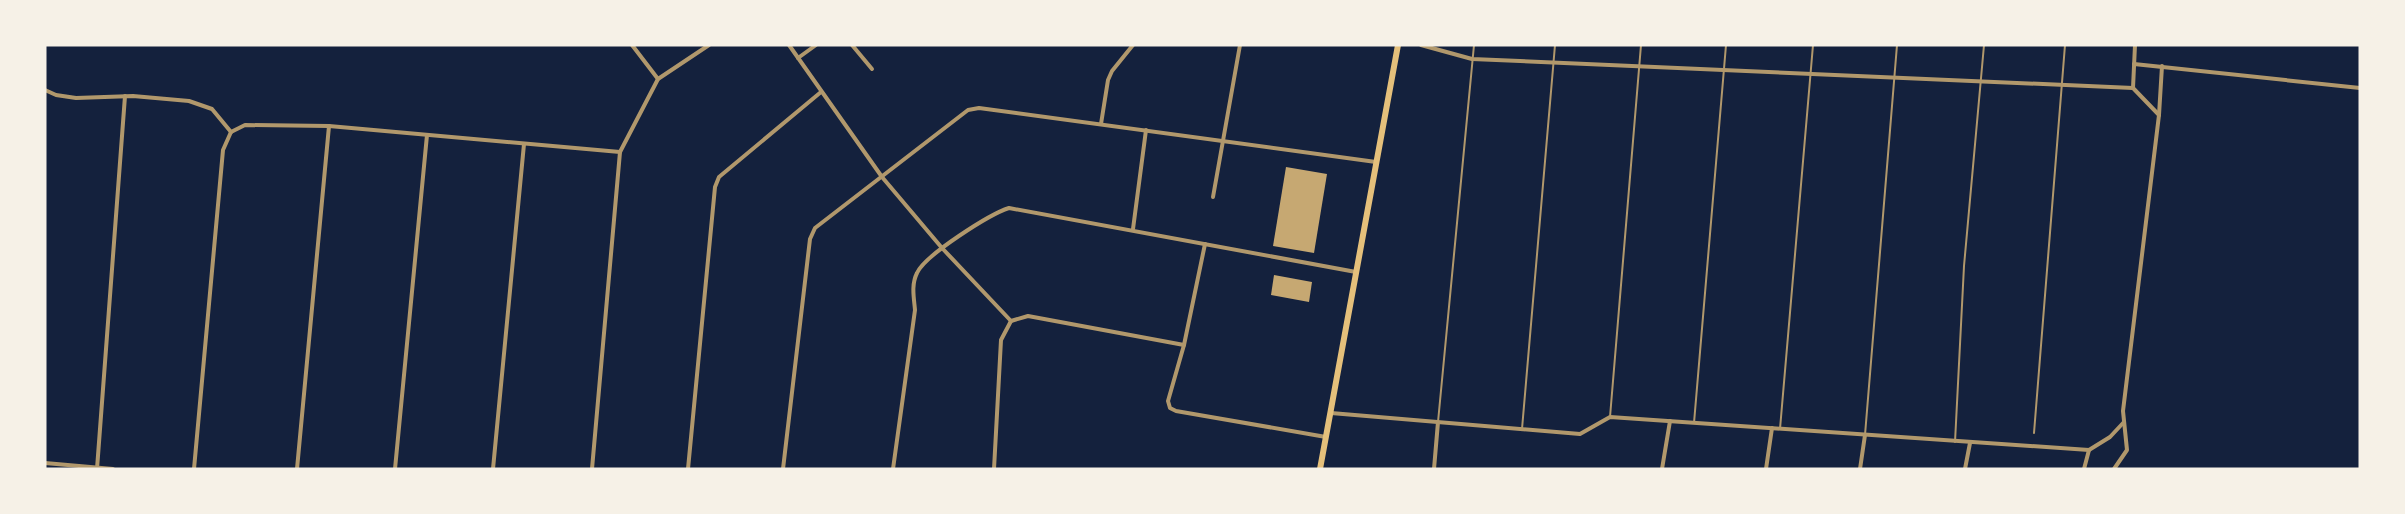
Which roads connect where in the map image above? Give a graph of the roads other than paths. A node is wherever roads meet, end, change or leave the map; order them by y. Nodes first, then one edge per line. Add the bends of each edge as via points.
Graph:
1 (632, 45) edge
2 (709, 45) edge
3 (789, 45) edge
4 (816, 45) edge
5 (852, 45) edge
6 (1133, 45) edge
7 (1240, 45) edge
8 (1398, 45) edge
9 (1421, 45) edge
10 (1474, 45) edge
11 (1555, 45) edge
12 (1641, 45) edge
13 (1726, 45) edge
14 (1813, 45) edge
15 (1897, 45) edge
16 (1984, 45) edge
17 (2065, 45) edge
18 (2135, 45) edge
19 (798, 58) junction
20 (1472, 59) junction
21 (1554, 62) junction
22 (2134, 64) junction
23 (1639, 66) junction
24 (2162, 66) junction
25 (872, 69) dead end
26 (1724, 70) junction
27 (1810, 73) junction
28 (1894, 77) junction
29 (658, 79) junction
30 (1981, 81) junction
31 (2062, 84) junction
32 (2133, 88) junction
33 (2360, 88) edge
34 (45, 90) edge
35 (821, 92) junction
36 (125, 96) junction
37 (2159, 115) junction
38 (1101, 124) junction
39 (329, 126) junction
40 (1146, 130) junction
41 (231, 132) junction
42 (427, 135) junction
43 (1223, 141) junction
44 (524, 144) junction
45 (620, 152) junction
46 (1378, 163) junction
47 (882, 177) junction
48 (1213, 197) dead end
49 (1133, 229) junction
50 (1205, 244) junction
51 (942, 248) junction
52 (1357, 272) junction
53 (1011, 321) junction
54 (1184, 345) junction
55 (1331, 413) junction
56 (1610, 417) junction
57 (1670, 421) junction
58 (1438, 422) junction
59 (2124, 422) junction
60 (1694, 423) junction
61 (1772, 428) junction
62 (1522, 429) junction
63 (1780, 429) junction
64 (2034, 433) dead end
65 (1865, 435) junction
66 (1326, 437) junction
67 (1955, 442) junction
68 (1970, 443) junction
69 (2089, 450) junction
70 (45, 463) edge
71 (97, 468) edge
72 (113, 469) edge
73 (194, 469) edge
74 (297, 469) edge
75 (395, 469) edge
76 (493, 469) edge
77 (592, 469) edge
78 (688, 469) edge
79 (783, 469) edge
80 (892, 469) edge
81 (994, 469) edge
82 (1320, 469) edge
83 (1434, 469) edge
84 (1662, 469) edge
85 (1766, 469) edge
86 (1860, 469) edge
87 (1965, 469) edge
88 (2085, 469) edge
89 (2114, 469) edge

1 - 29 street
2 - 29 street
3 - 19 street
4 - 19 street
5 - 25 street
6 - 38 street via 1108,80
7 - 43 street
8 - 46 main road
9 - 20 street
10 - 20 lane
11 - 21 lane
12 - 23 lane
13 - 26 lane
14 - 27 lane
15 - 28 lane
16 - 30 lane
17 - 31 lane
18 - 22 street
19 - 35 street
20 - 21 street
20 - 58 lane
21 - 23 street
21 - 62 lane
22 - 24 street
22 - 32 street
23 - 26 street
23 - 56 lane
24 - 33 street
24 - 37 street
26 - 27 street
26 - 60 lane
27 - 28 street
27 - 63 lane
28 - 30 street
28 - 65 lane
29 - 45 street
30 - 31 street
30 - 67 lane via 1964,266
31 - 32 street
31 - 64 lane
32 - 37 street
34 - 36 street via 76,98
35 - 47 street
35 - 78 street via 719,177 715,187
36 - 41 street via 189,101 212,109
36 - 71 street
37 - 59 street
38 - 40 street
38 - 47 street via 979,108 968,110
39 - 41 street via 245,125
39 - 42 street
39 - 74 street
40 - 43 street
40 - 49 street
41 - 73 street via 223,150
42 - 44 street
42 - 75 street
43 - 46 street
43 - 48 street
44 - 45 street
44 - 76 street
45 - 77 street
46 - 52 main road
47 - 51 street
47 - 79 street via 815,228 810,239
49 - 50 street
49 - 51 street via 1009,208 995,212
50 - 52 street
50 - 54 street
51 - 53 street
51 - 80 street via 917,271 913,285 915,310
52 - 55 main road
53 - 54 street via 1028,316
53 - 81 street via 1001,340
54 - 66 street via 1168,401 1170,408
55 - 58 street
55 - 66 main road
56 - 57 street
56 - 62 street via 1580,435
57 - 60 street
57 - 84 street
58 - 62 street
58 - 83 street
59 - 69 street
59 - 89 street via 2127,450
60 - 61 street
61 - 63 street
61 - 85 street
63 - 65 street
65 - 67 street
65 - 86 street
66 - 82 main road
67 - 68 street
68 - 69 street
68 - 87 street
69 - 88 street
70 - 71 street
71 - 72 street

